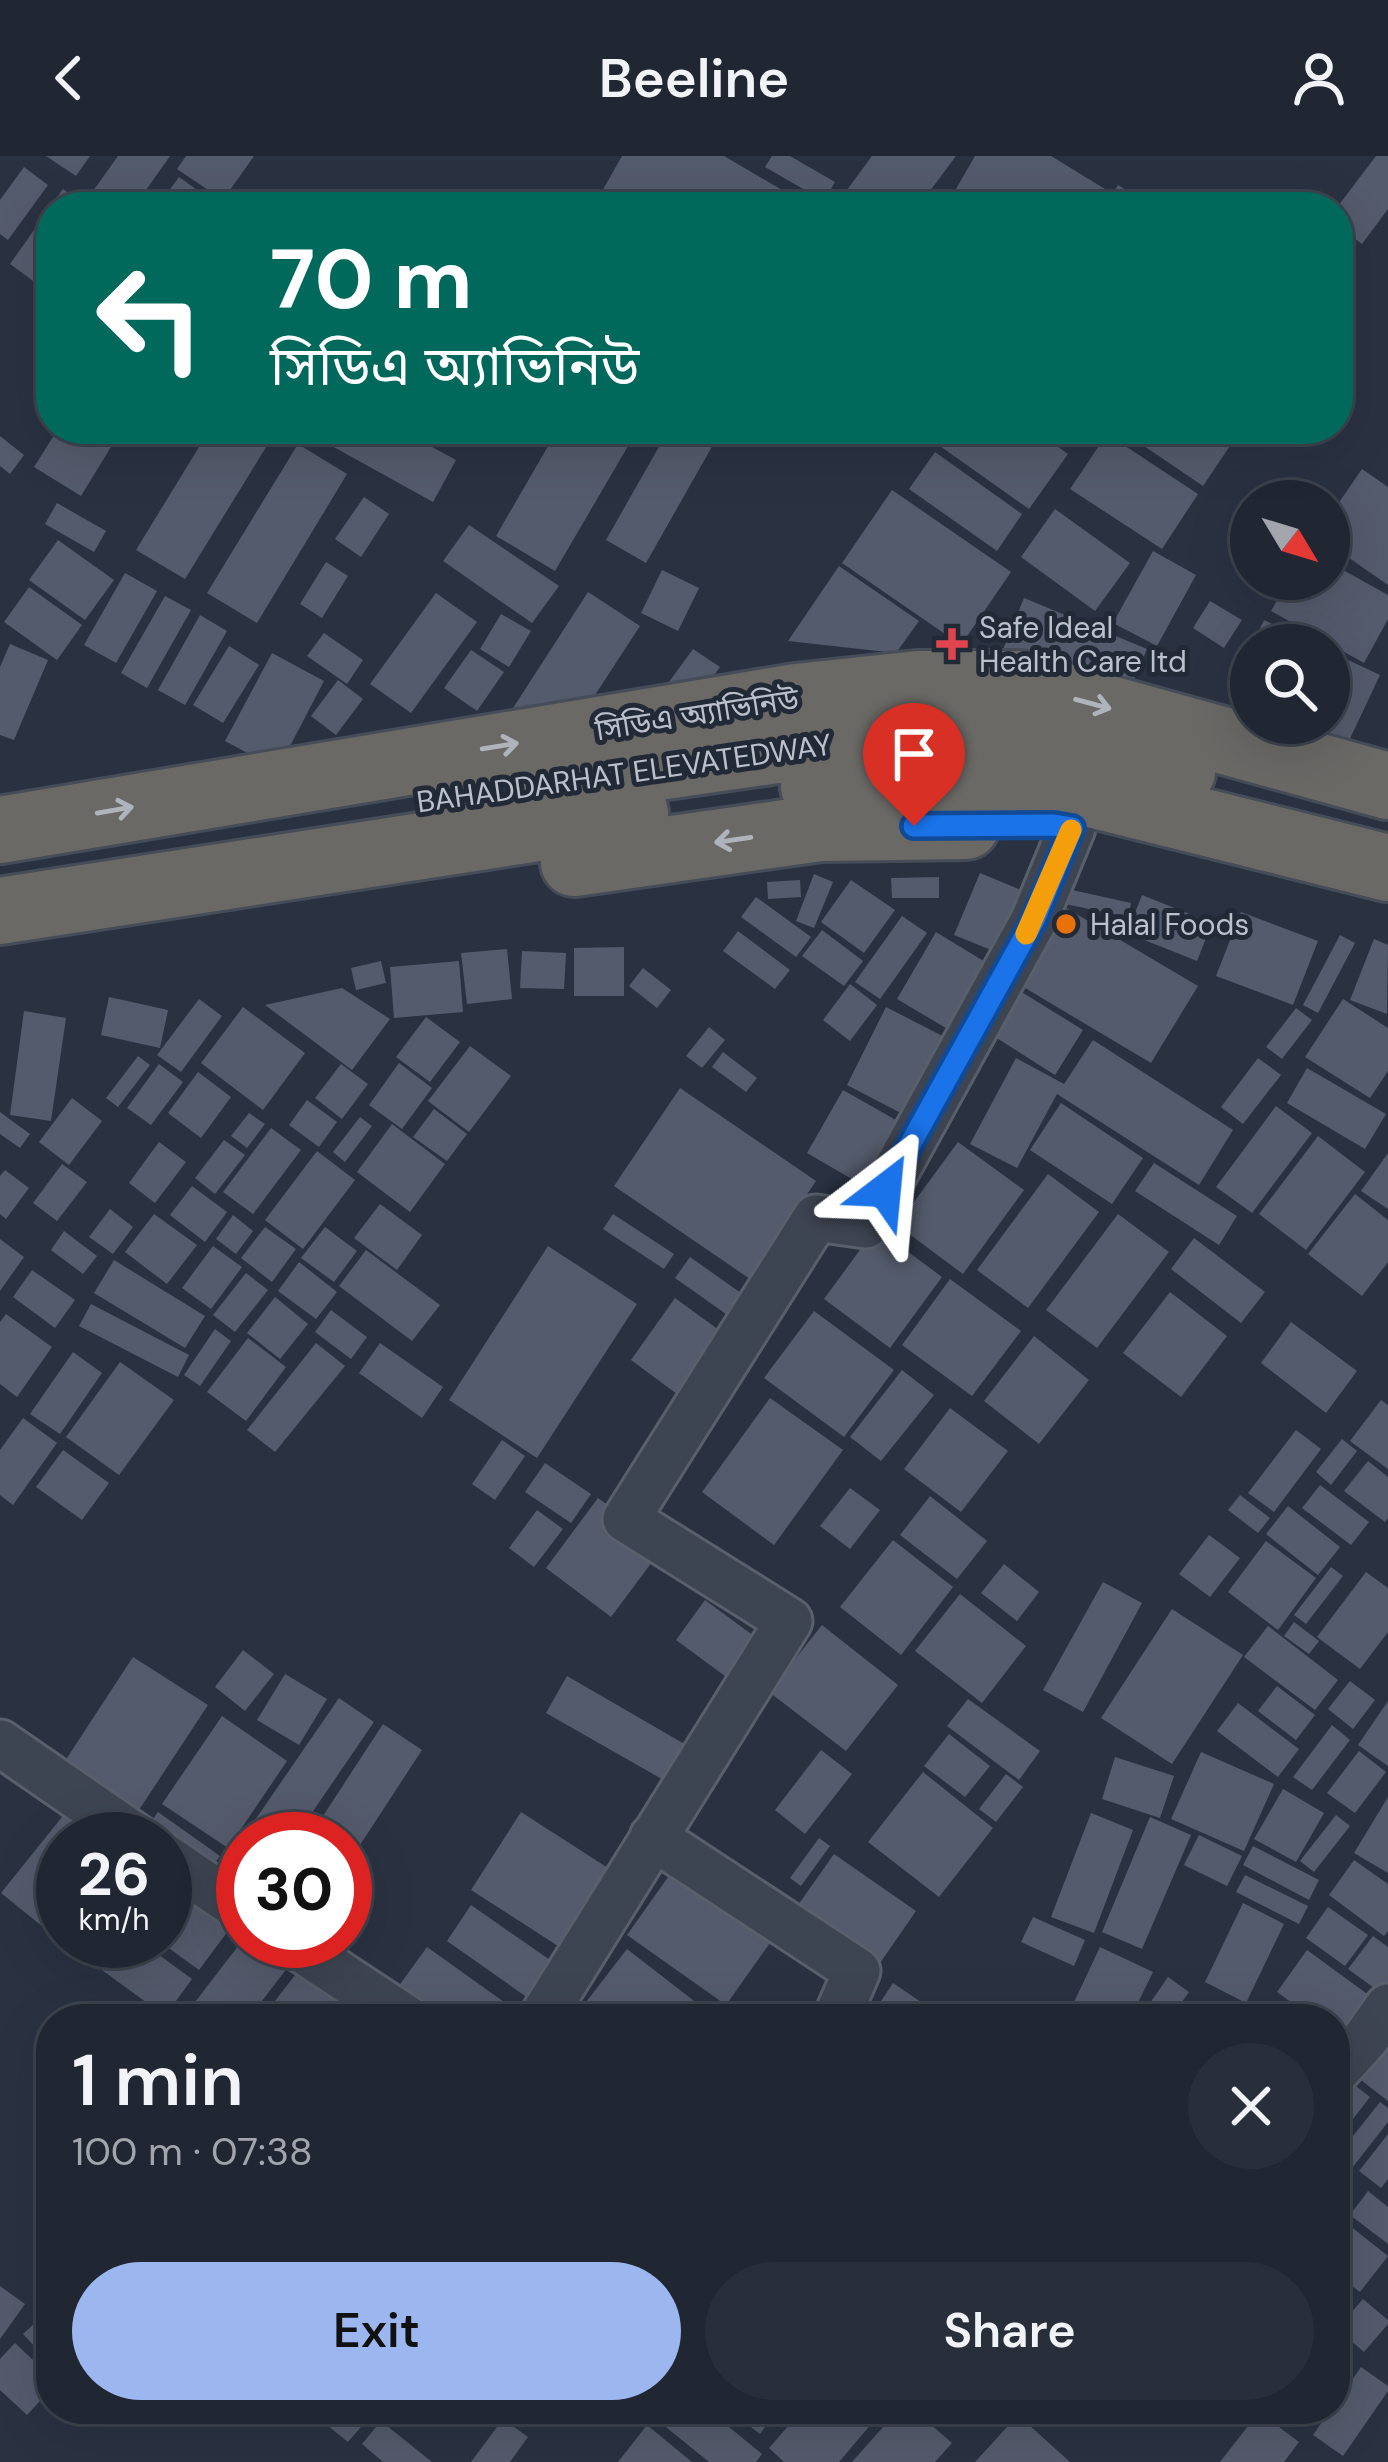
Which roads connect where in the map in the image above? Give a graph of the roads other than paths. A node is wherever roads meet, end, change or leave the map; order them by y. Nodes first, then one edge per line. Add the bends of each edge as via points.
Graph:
1 (1388, 786) edge
2 (1388, 824) edge
3 (1072, 828) junction
4 (0, 830) edge
5 (1388, 868) edge
6 (0, 872) edge
7 (1388, 896) edge
8 (0, 911) edge
9 (0, 937) edge
10 (4, 1754) edge
11 (96, 1812) edge
12 (653, 1837) junction
13 (330, 1968) edge
14 (384, 2004) edge
15 (550, 2004) edge
16 (843, 2004) edge
17 (1388, 2007) edge
18 (1350, 2056) edge

4 -> 1 highway, সিডিএ অ্যাভিনিউ via 796,697 918,684 1019,685
2 - 6 highway, BAHADDARHAT ELEVATEDWAY via 1115,757 931,734 512,788
3 - 7 highway
3 -> 9 highway via 820,828
3 - 12 street via 1034,920 866,1225 816,1218 626,1519 789,1621
5 - 8 highway, BAHADDARHAT ELEVATEDWAY via 1076,790 865,781
10 - 11 street
12 - 15 street
12 - 16 street via 857,1971
13 - 14 street
17 - 18 street

